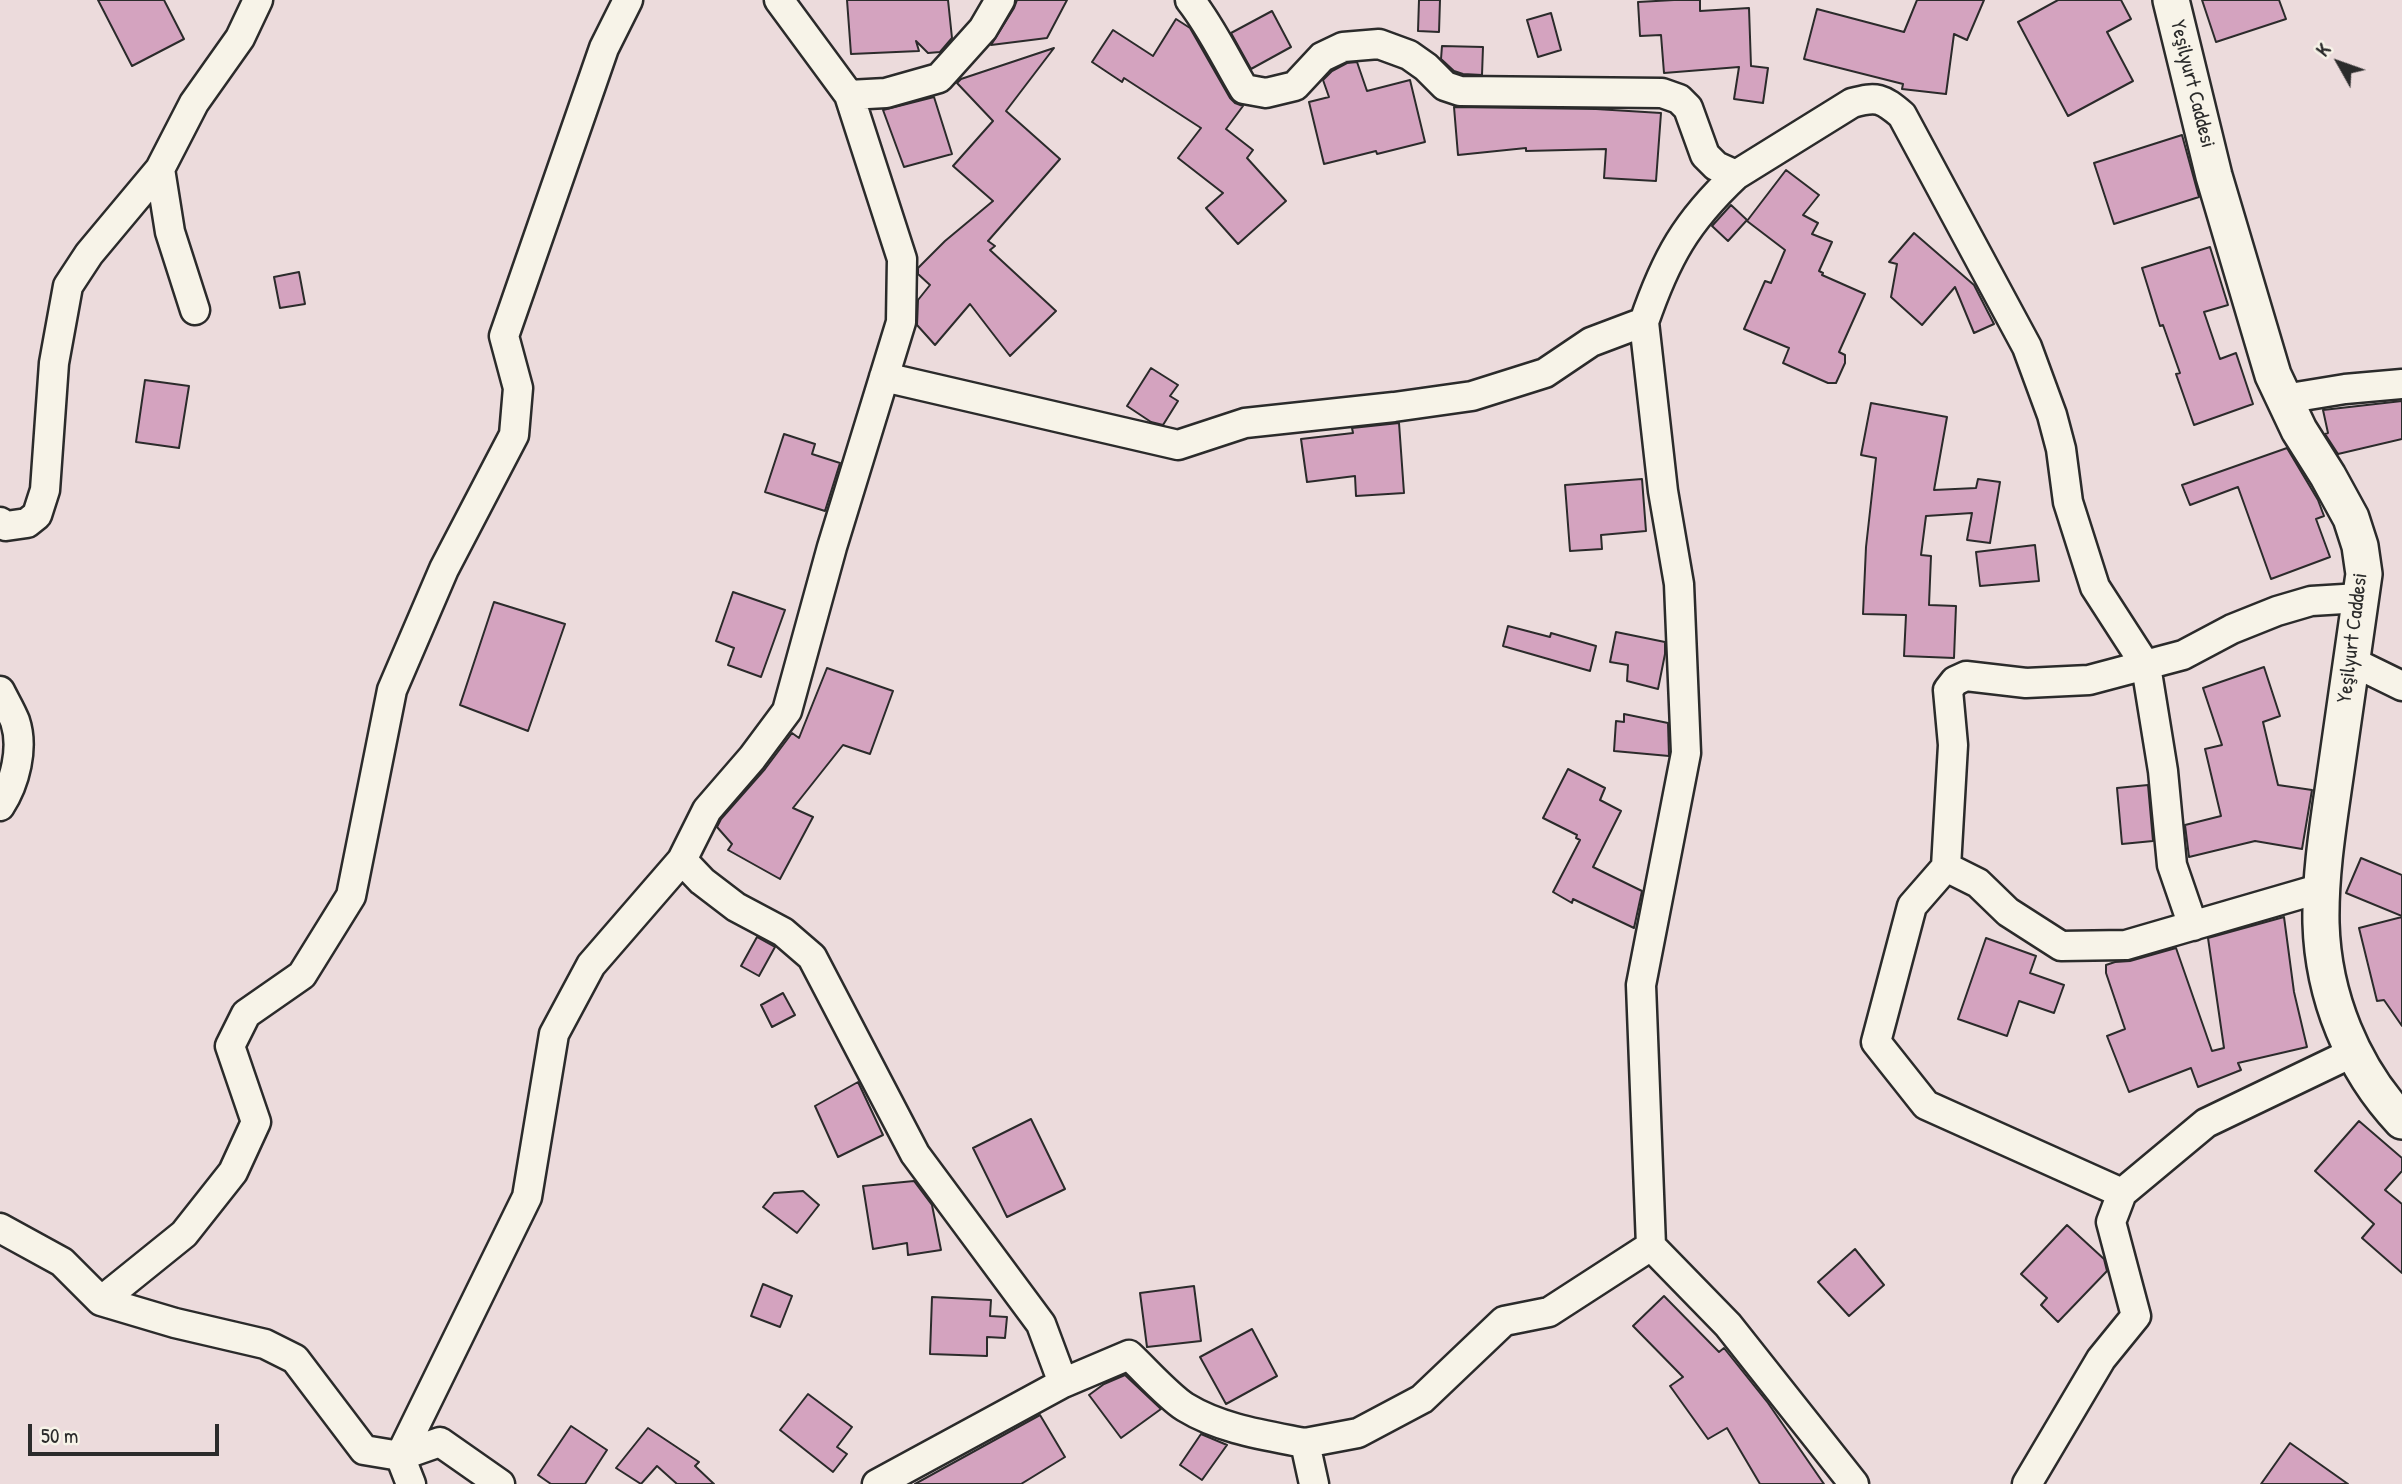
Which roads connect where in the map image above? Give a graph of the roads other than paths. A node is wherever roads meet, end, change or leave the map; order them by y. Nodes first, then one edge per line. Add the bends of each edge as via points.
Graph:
1 (258, 0) edge
2 (628, 0) edge
3 (779, 0) edge
4 (1000, 0) edge
5 (1190, 0) edge
6 (2171, 0) edge
7 (849, 95) junction
8 (160, 169) junction
9 (1736, 175) junction
10 (195, 310) dead end
11 (1644, 322) junction
12 (884, 377) junction
13 (2402, 384) edge
14 (2284, 399) junction
15 (0, 522) edge
16 (2360, 598) junction
17 (2351, 661) junction
18 (2146, 666) junction
19 (2402, 686) edge
20 (0, 691) edge
21 (0, 806) edge
22 (682, 860) junction
23 (1946, 867) junction
24 (2322, 888) junction
25 (2193, 926) junction
26 (2354, 1052) junction
27 (2402, 1121) edge
28 (2122, 1193) junction
29 (0, 1228) edge
30 (1651, 1246) junction
31 (101, 1301) junction
32 (1063, 1383) junction
33 (1305, 1443) junction
34 (400, 1456) junction
35 (411, 1484) edge
36 (500, 1484) edge
37 (877, 1484) edge
38 (1314, 1484) edge
39 (1854, 1484) edge
40 (2026, 1484) edge

1 - 8 street via 240,38 194,103
2 - 31 street via 604,48 504,336 518,388 514,436 444,569 392,690 351,896 302,975 246,1014 230,1046 256,1122 233,1172 184,1234
3 - 7 street
4 - 7 street via 983,29 939,78 886,93
5 - 9 street via 1209,24 1244,89 1266,93 1295,86 1322,57 1343,47 1379,44 1409,55 1445,86 1460,92 1661,93 1688,108 1705,155
6 - 14 main road, Yeşilyurt Caddesi via 2214,176
7 - 12 street via 902,259 901,322
8 - 10 street via 170,232
8 - 15 street via 68,286 54,363 45,490 37,515 27,523 6,526
9 - 11 street via 1685,230 1660,276
9 - 18 street via 1852,103 1871,98 1886,101 1902,115 2027,347 2052,415 2068,502 2095,587
11 - 12 street via 1591,342 1545,373 1472,396 1245,423 1178,445
11 - 30 street via 1663,491 1679,584 1686,753 1641,985
12 - 22 street via 787,711 707,810
13 - 14 street
14 - 16 main road, Yeşilyurt Caddesi via 2351,518 2364,574
16 - 17 main road, Yeşilyurt Caddesi
16 - 18 street via 2311,601 2277,611 2183,655
17 - 19 street
17 - 24 main road, Yeşilyurt Caddesi
18 - 23 street via 2089,680 2026,683 1966,676 1955,681 1948,690 1953,746
18 - 25 street via 2172,865
20 - 21 street via 16,722 18,754 10,790
22 - 32 street via 736,907 783,932 812,957 915,1154 1041,1324
22 - 34 street via 591,965 554,1034 527,1196
23 - 25 street via 1978,883 2008,912 2061,946 2126,945
23 - 28 street via 1912,905 1876,1042 1926,1105
24 - 25 street
24 - 26 main road, Yeşilyurt Caddesi via 2324,956 2342,1027
26 - 27 main road, Yeşilyurt Caddesi via 2370,1082
26 - 28 street via 2206,1123
28 - 40 street via 2111,1222 2136,1316 2101,1359
29 - 31 street via 62,1262
30 - 33 street via 1549,1312 1504,1321 1422,1399 1358,1433
30 - 39 street via 1728,1325
31 - 34 street via 265,1344 295,1359 364,1450
32 - 33 street via 1129,1355 1184,1406 1244,1431
32 - 37 street
33 - 38 street
34 - 35 street
34 - 36 street via 440,1442

